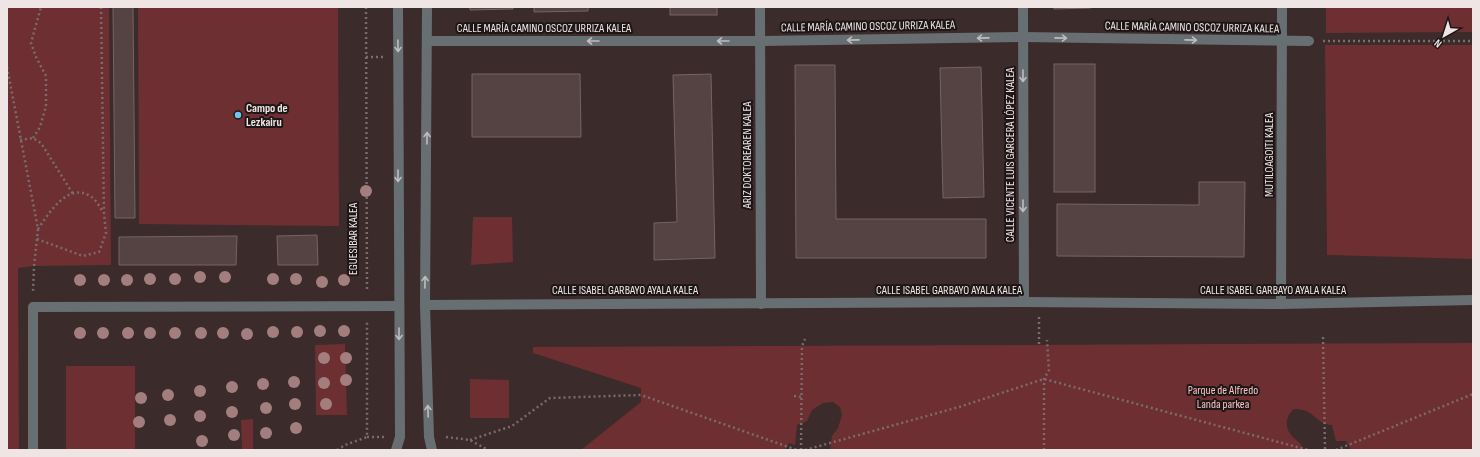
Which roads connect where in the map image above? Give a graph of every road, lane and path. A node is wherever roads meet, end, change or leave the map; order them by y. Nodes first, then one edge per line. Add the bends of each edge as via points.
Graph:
1 (41, 7) edge
2 (101, 7) edge
3 (366, 7) edge
4 (398, 7) edge
5 (427, 7) edge
6 (760, 7) edge
7 (1023, 7) edge
8 (1282, 7) edge
9 (1022, 37) junction
10 (427, 41) junction
11 (759, 41) junction
12 (1282, 41) junction
13 (1309, 41) joint
14 (1473, 42) edge
15 (7, 67) edge
16 (33, 138) junction
17 (20, 140) junction
18 (73, 194) junction
19 (104, 213) junction
20 (38, 229) junction
21 (37, 239) junction
22 (1473, 300) edge
23 (1024, 302) junction
24 (425, 304) junction
25 (761, 304) junction
26 (1281, 304) junction
27 (367, 305) junction
28 (399, 306) junction
29 (33, 307) junction
30 (1323, 337) dead end
31 (805, 340) dead end
32 (1047, 340) dead end
33 (1044, 379) junction
34 (1473, 394) edge
35 (794, 396) dead end
36 (802, 397) junction
37 (470, 440) dead end
38 (33, 450) edge
39 (337, 450) edge
40 (396, 450) edge
41 (432, 450) edge
42 (797, 450) edge
43 (801, 450) edge
44 (806, 450) edge
45 (1044, 450) edge
46 (1308, 450) edge
47 (1324, 450) edge
48 (1336, 450) edge

1 - 16 path via 31,44 46,76 46,106 40,127
2 - 19 path
3 - 27 path, EGUESIBAR KALEA
4 -> 28 street
5 - 10 street
6 - 11 street, ARIZ DOKTOREAREN KALEA
7 - 9 street, CALLE VICENTE LUIS GARCERA LÓPEZ KALEA
8 - 12 street, MUTILOAGOITI KALEA
9 -> 11 street, CALLE MARÍA CAMINO OSCOZ URRIZA KALEA
9 -> 12 street, CALLE MARÍA CAMINO OSCOZ URRIZA KALEA
9 -> 23 street, CALLE VICENTE LUIS GARCERA LÓPEZ KALEA
11 -> 10 street, CALLE MARÍA CAMINO OSCOZ URRIZA KALEA
24 -> 10 street
11 - 25 street, ARIZ DOKTOREAREN KALEA
12 - 13 street, CALLE MARÍA CAMINO OSCOZ URRIZA KALEA
12 - 26 street, MUTILOAGOITI KALEA
13 - 14 path
15 - 17 path
16 - 17 path
16 - 18 path via 41,143
17 - 20 path
18 - 19 path via 79,192 91,196
18 - 20 path via 65,196 51,210
19 - 21 path via 106,233 99,252 83,256
20 - 21 path
21 - 29 path
22 - 26 street, CALLE ISABEL GARBAYO AYALA KALEA
23 - 25 street, CALLE ISABEL GARBAYO AYALA KALEA
23 - 26 street, CALLE ISABEL GARBAYO AYALA KALEA
24 - 25 street, CALLE ISABEL GARBAYO AYALA KALEA
41 -> 24 street via 429,437
27 - 28 street
27 - 29 street
27 - 39 path, EGUESIBAR KALEA via 367,437
28 -> 40 street via 400,437
29 - 38 street
30 - 47 path
31 - 36 path via 802,346
32 - 33 path via 1049,370
33 - 44 path via 959,407
33 - 45 path
33 - 46 path
34 - 48 path
35 - 36 path
36 - 43 path
37 - 42 path via 512,426 550,398 641,395

